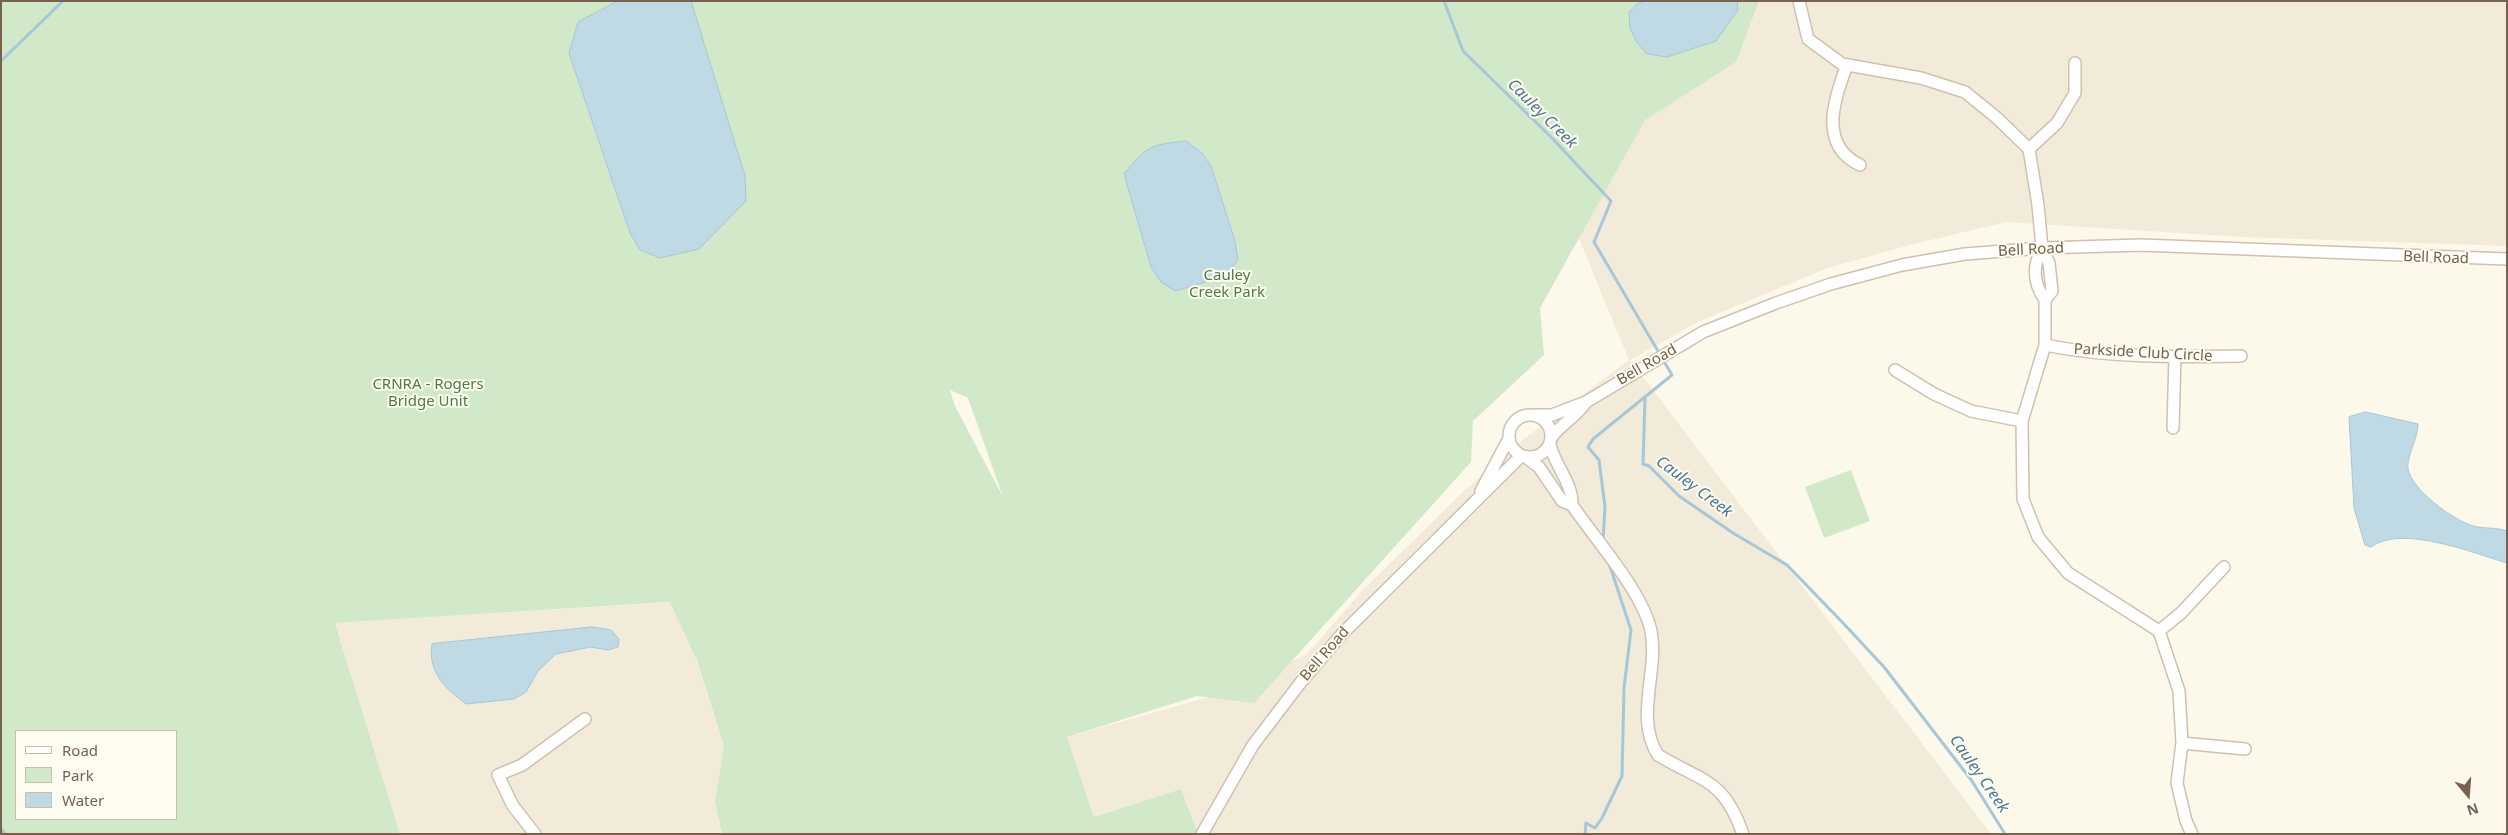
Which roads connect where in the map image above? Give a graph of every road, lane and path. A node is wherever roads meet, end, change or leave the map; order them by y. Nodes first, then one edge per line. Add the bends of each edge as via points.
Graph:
1 (1799, 1) edge
2 (2075, 63) dead end
3 (1847, 65) junction
4 (2029, 149) junction
5 (1860, 164) dead end
6 (2042, 248) junction
7 (2507, 259) edge
8 (2045, 345) junction
9 (2241, 356) dead end
10 (2175, 357) junction
11 (1895, 370) dead end
12 (1586, 402) junction
13 (1536, 415) junction
14 (2022, 421) junction
15 (2173, 428) dead end
16 (1508, 440) junction
17 (1550, 441) junction
18 (1524, 457) junction
19 (1478, 498) junction
20 (1572, 505) junction
21 (2224, 567) dead end
22 (2159, 631) junction
23 (585, 719) dead end
24 (2182, 743) junction
25 (2245, 749) dead end
26 (535, 834) edge
27 (1202, 834) edge
28 (1743, 834) edge
29 (2192, 834) edge

1 - 3 street via 1808,39
2 - 4 street via 2075,93 2057,123
3 - 4 street via 1921,78 1965,92 1998,118
3 - 5 street via 1834,97 1833,128 1839,148 1847,159
4 - 6 street
6 - 7 street, Bell Road via 2141,245
6 - 8 street via 2050,263 2052,291 2045,300
6 - 12 street, Bell Road via 1965,254 1902,265 1831,284 1703,332
8 - 10 street, Parkside Club Circle
8 - 14 street
9 - 10 street, Parkside Club Circle
10 - 15 street
11 - 14 street via 1934,394 1971,411
12 - 13 street, Bell Road via 1552,415
12 - 17 street, Bell Road
13 - 16 street, Bell Road via 1515,420 1508,432
13 - 17 street via 1548,424
14 - 22 street via 2023,499 2038,537 2068,573
16 - 18 street via 1510,446
16 - 19 street, Bell Road
17 - 18 street, Bell Road via 1540,455
17 - 20 street via 1552,457 1572,494
18 - 19 street, Bell Road
18 - 20 street via 1539,467 1562,501
19 - 27 street, Bell Road via 1342,634 1301,682 1253,745
20 - 28 street via 1636,594 1647,615 1652,663 1648,733 1653,746 1658,755 1712,783 1725,796
21 - 22 street via 2181,613
22 - 24 street via 2179,691
23 - 26 street via 522,765 498,775 513,806
24 - 25 street
24 - 29 street via 2177,782

